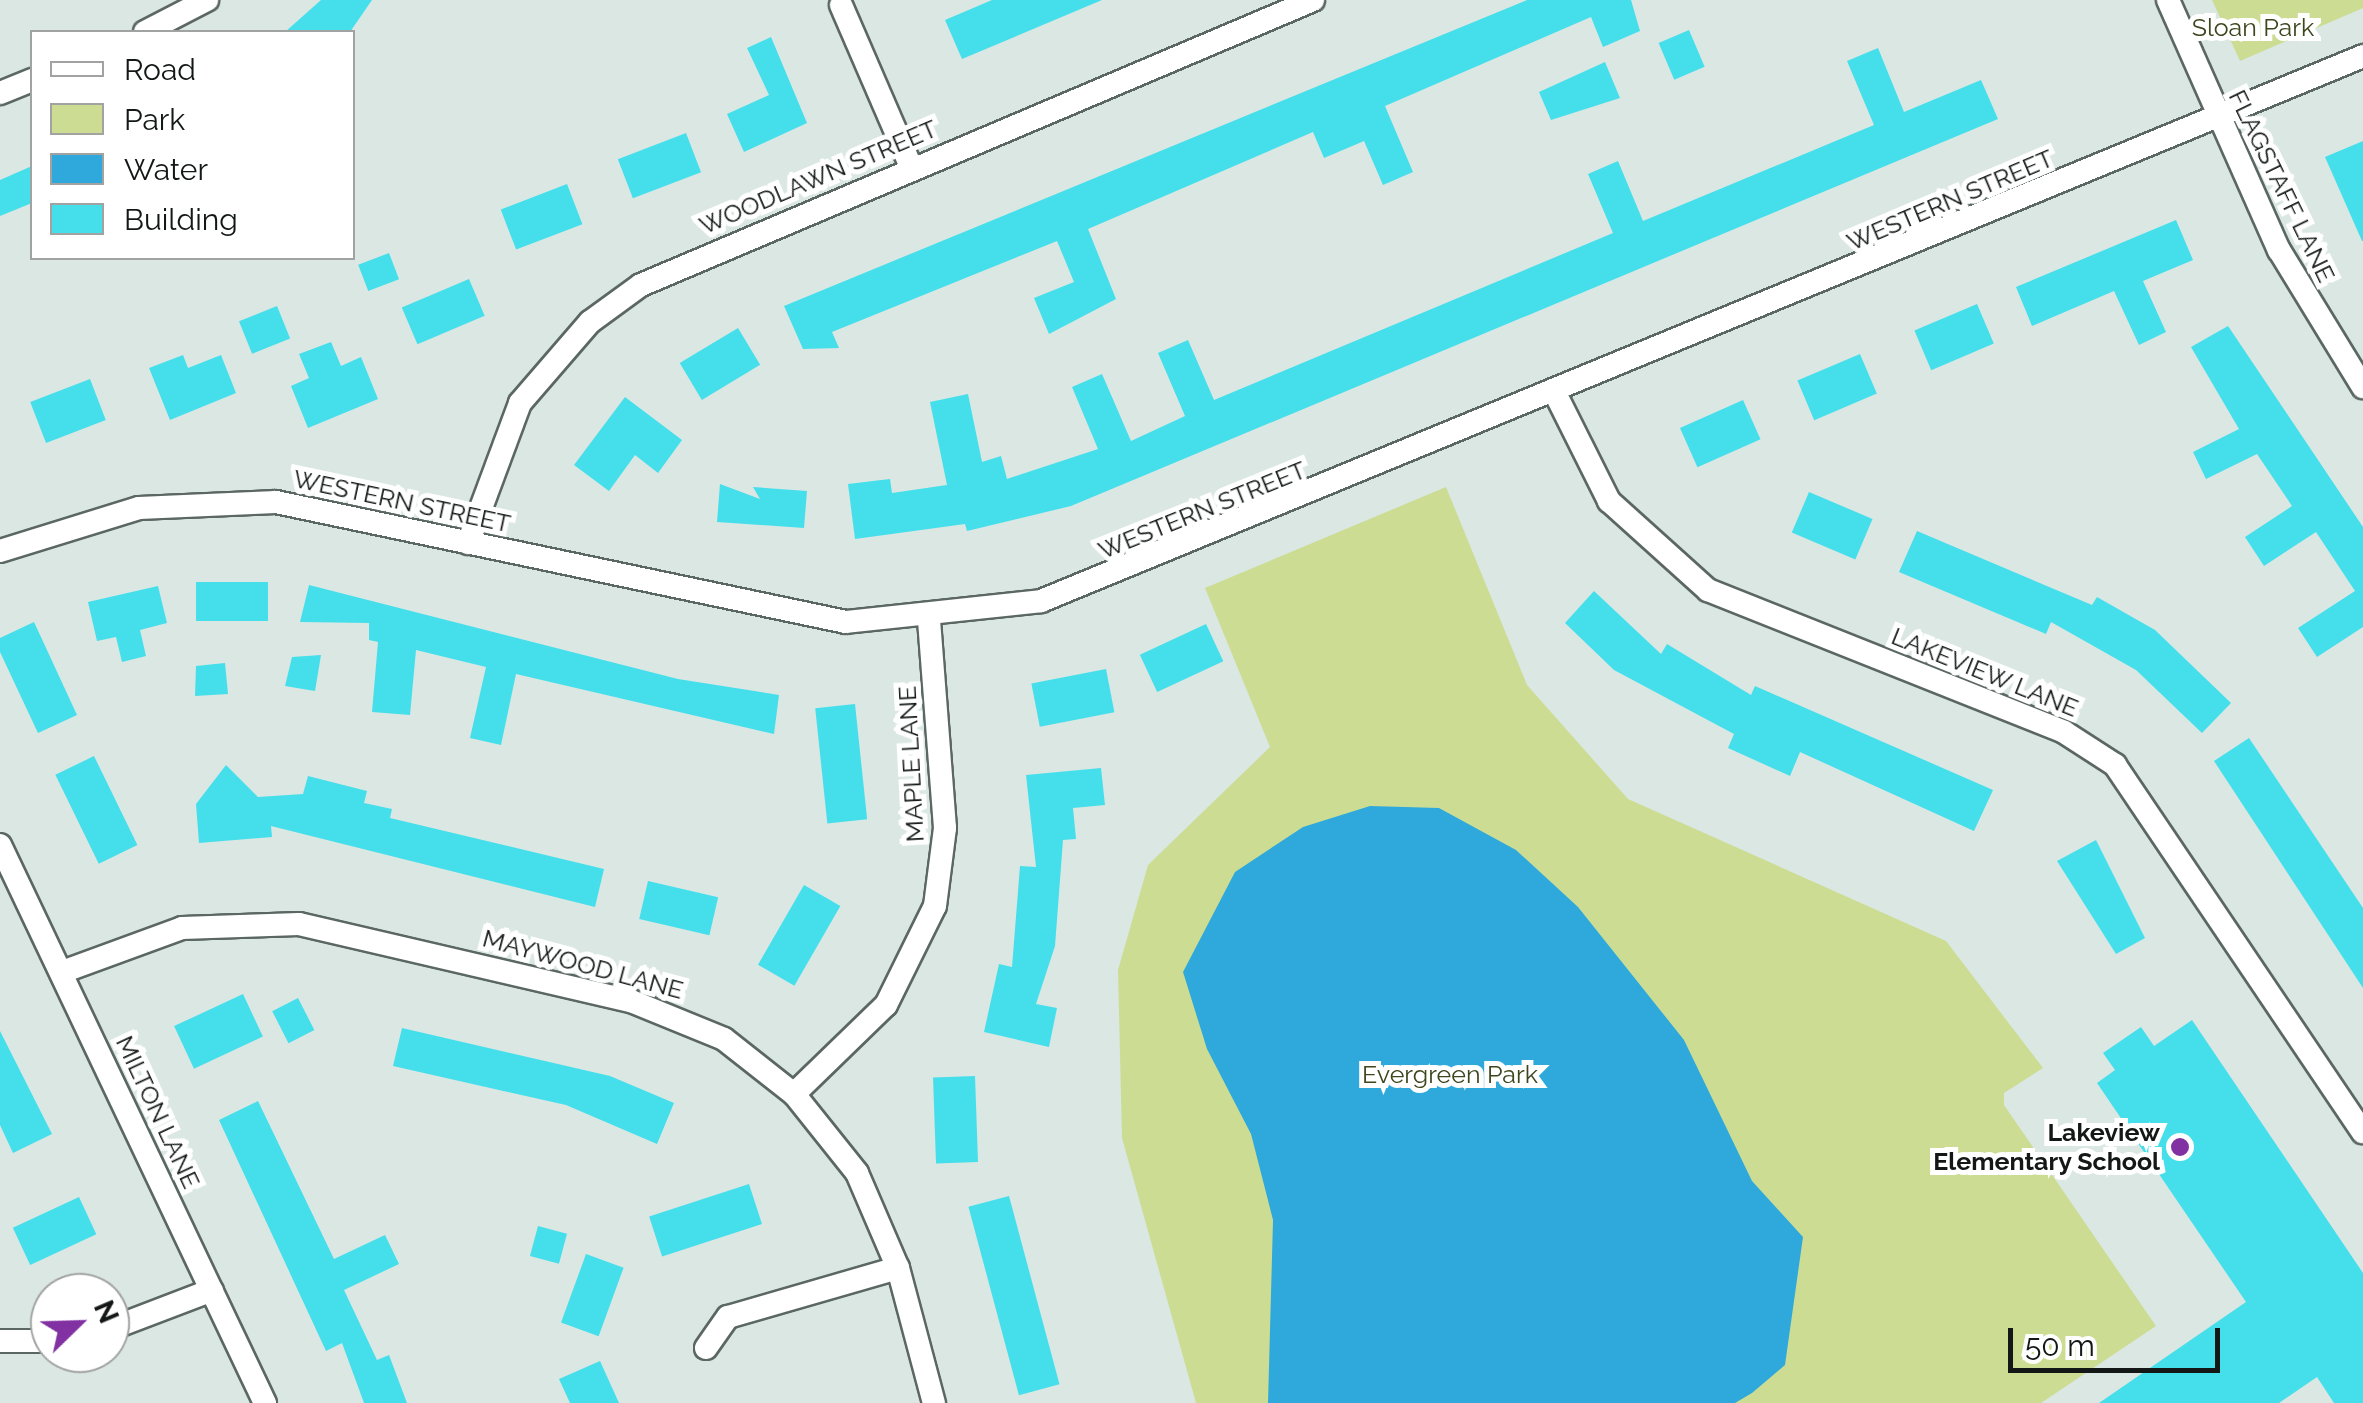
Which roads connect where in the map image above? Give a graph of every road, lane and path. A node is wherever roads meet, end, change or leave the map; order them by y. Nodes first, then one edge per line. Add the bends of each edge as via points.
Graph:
1 (207, 0) edge
2 (1313, 0) edge
3 (2168, 0) edge
4 (841, 4) dead end
5 (149, 30) edge
6 (2363, 56) edge
7 (30, 81) edge
8 (0, 93) edge
9 (2218, 117) junction
10 (911, 167) junction
11 (2363, 387) edge
12 (1556, 395) junction
13 (468, 542) junction
14 (0, 551) edge
15 (929, 619) junction
16 (0, 845) edge
17 (62, 972) junction
18 (794, 1094) junction
19 (2363, 1132) edge
20 (898, 1268) junction
21 (212, 1290) junction
22 (130, 1321) edge
23 (0, 1341) edge
24 (30, 1341) edge
25 (706, 1348) dead end
26 (265, 1403) edge
27 (934, 1403) edge

1 - 5 street
2 - 10 street, WOODLAWN STREET
3 - 9 street, FLAGSTAFF LANE
4 - 10 street
6 - 9 street, WESTERN STREET
7 - 8 street
9 - 11 street, FLAGSTAFF LANE via 2296,282
9 - 12 street, WESTERN STREET
10 - 13 street, WOODLAWN STREET via 670,271 590,322 520,403
12 - 15 street, WESTERN STREET via 1078,590
12 - 19 street, LAKEVIEW LANE via 1609,501 1708,590 2064,732 2115,765
13 - 14 street, WESTERN STREET via 328,510 226,502 101,516
13 - 15 street, WESTERN STREET via 750,608 846,622
15 - 18 street, MAPLE LANE via 945,828 935,906 886,1004
16 - 17 street, MILTON LANE
17 - 18 street, MAYWOOD LANE via 182,928 299,924 658,1010 724,1039
17 - 21 street, MILTON LANE
18 - 20 street, MAYWOOD LANE via 857,1173
20 - 25 street via 728,1317
20 - 27 street, MAYWOOD LANE
21 - 22 street
21 - 26 street, MILTON LANE
23 - 24 street

